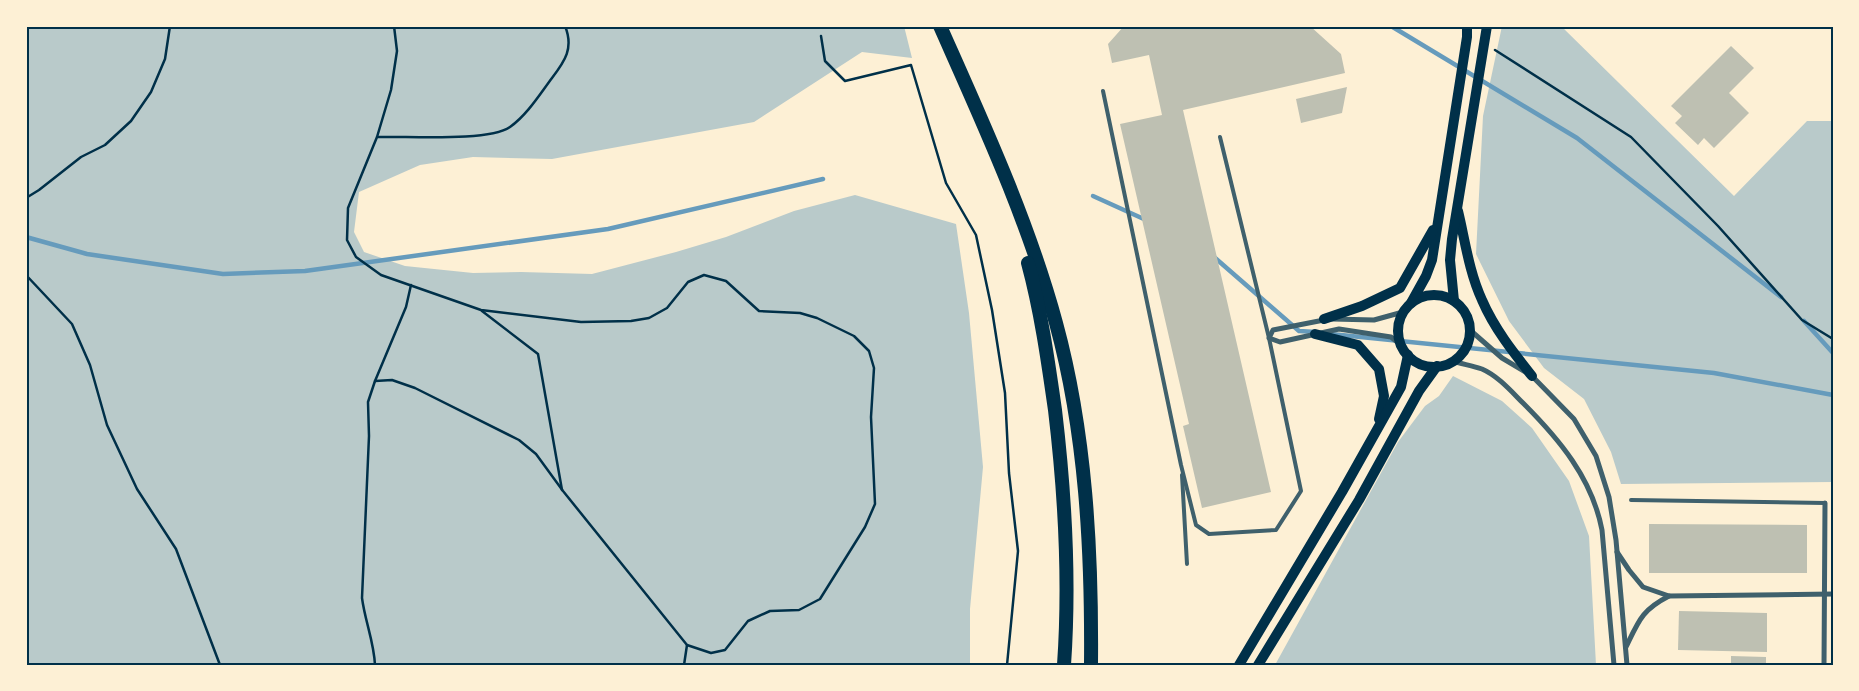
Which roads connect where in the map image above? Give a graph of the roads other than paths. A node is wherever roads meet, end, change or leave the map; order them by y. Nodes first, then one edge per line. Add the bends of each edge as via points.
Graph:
1 (940, 26) edge
2 (1467, 26) edge
3 (1487, 26) edge
4 (1103, 90) dead end
5 (1220, 137) dead end
6 (1005, 173) junction
7 (1457, 205) junction
8 (1439, 216) junction
9 (1454, 301) junction
10 (1411, 303) junction
11 (1404, 312) junction
12 (1324, 320) junction
13 (1470, 330) junction
14 (1315, 334) junction
15 (1269, 338) junction
16 (1401, 345) junction
17 (1408, 355) junction
18 (1452, 361) junction
19 (1437, 366) junction
20 (1532, 376) junction
21 (1378, 428) junction
22 (1181, 465) junction
23 (1631, 500) dead end
24 (1824, 503) joint
25 (1617, 551) junction
26 (1187, 564) dead end
27 (1824, 594) junction
28 (1833, 594) edge
29 (1669, 596) junction
30 (1626, 649) junction
31 (1064, 665) edge
32 (1091, 665) edge
33 (1238, 665) edge
34 (1258, 665) edge
35 (1614, 665) edge
36 (1627, 665) edge
37 (1824, 665) edge

1 - 6 highway
2 - 8 main road
3 - 7 main road
4 - 22 lane
5 - 15 lane
6 - 31 highway via 1033,281 1058,440 1065,508
6 - 32 highway via 1037,260 1072,394 1087,519
7 - 9 main road via 1450,260
7 - 20 main road via 1481,299 1503,340
8 - 10 main road via 1432,260
8 - 12 main road via 1428,242 1400,288
9 - 10 main road via 1432,295
9 - 13 main road via 1464,311
10 - 11 main road
11 - 12 street via 1374,320
11 - 16 main road via 1398,328
12 - 15 street via 1273,330
13 - 18 main road via 1467,345
13 - 20 street via 1502,358
14 - 15 street via 1280,342
14 - 16 street via 1339,329 1391,337
14 - 21 main road via 1358,346 1379,368 1384,396
15 - 22 lane via 1301,491 1276,530 1209,534 1196,525
16 - 17 main road
17 - 19 main road via 1419,363
17 - 21 main road via 1401,387
18 - 19 main road
18 - 35 street via 1483,370 1504,384 1562,444 1577,466 1599,514 1602,530
19 - 34 main road via 1419,391 1359,500
20 - 25 street via 1574,419 1596,456 1609,497
21 - 33 main road
22 - 26 lane
23 - 24 lane
24 - 27 street
25 - 29 street via 1643,586
25 - 30 street
27 - 28 street
27 - 29 street
27 - 37 street
29 - 30 street via 1652,605 1638,622
30 - 36 street

